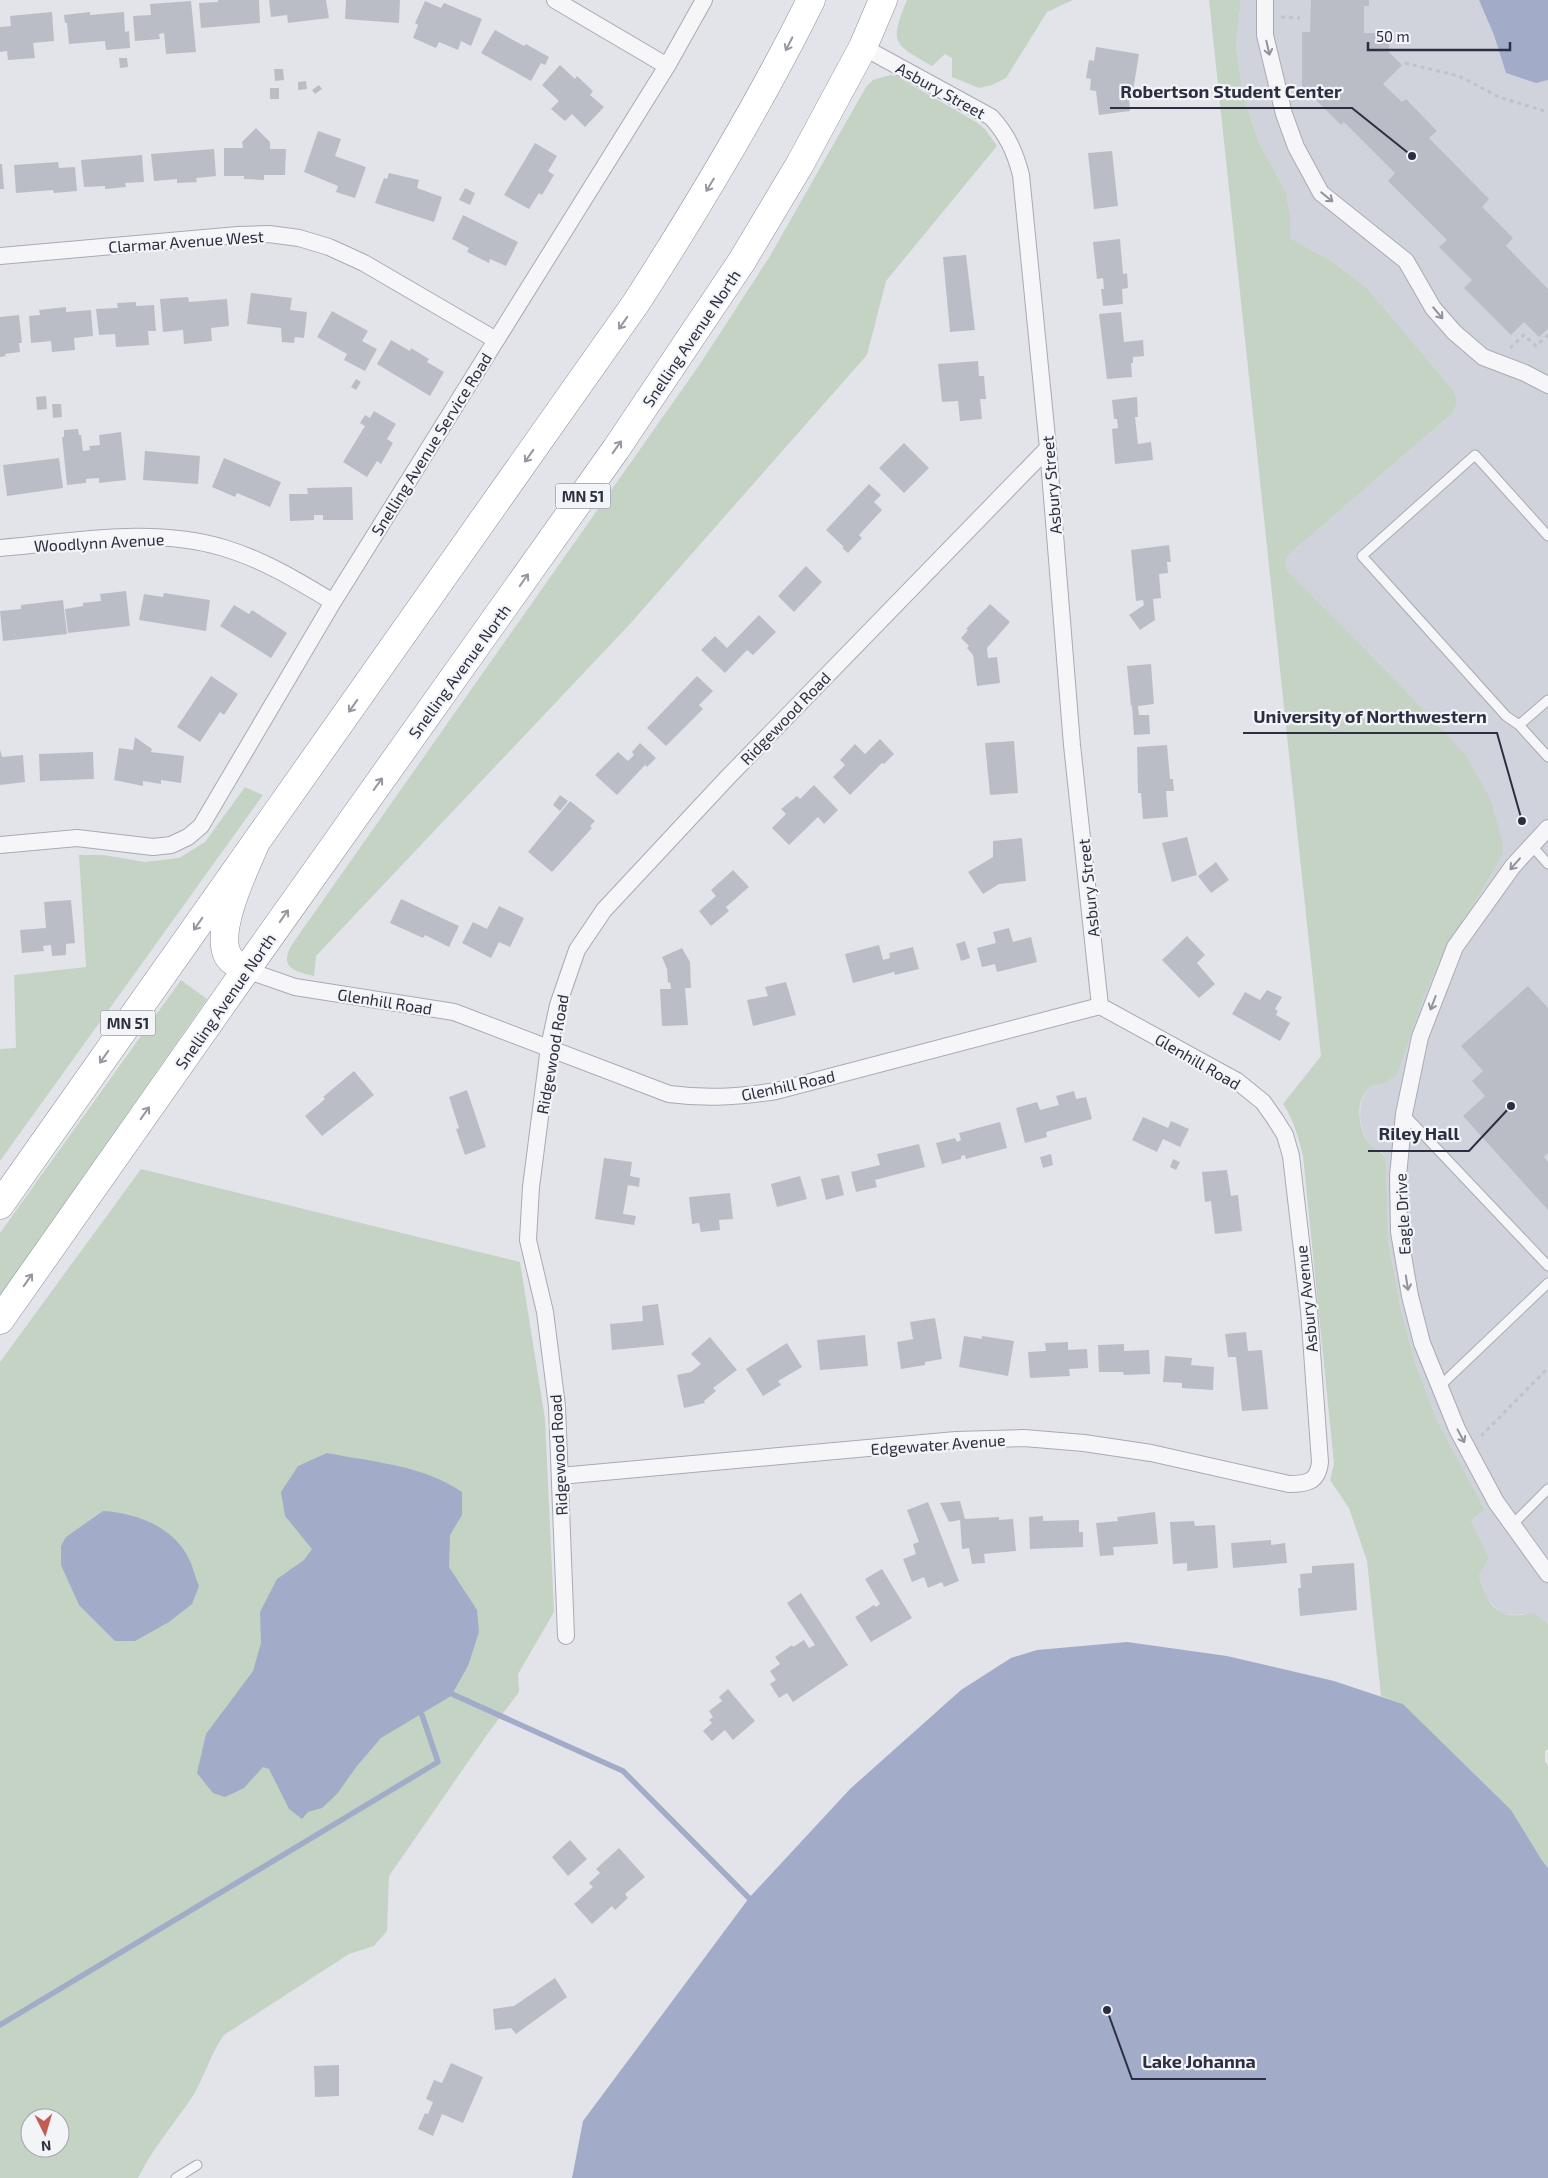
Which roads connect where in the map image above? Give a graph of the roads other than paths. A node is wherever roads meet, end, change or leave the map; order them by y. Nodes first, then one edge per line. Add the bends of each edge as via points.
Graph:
1 (554, 0) edge
2 (704, 0) edge
3 (811, 0) edge
4 (884, 0) edge
5 (1265, 0) edge
6 (580, 8) edge
7 (863, 47) junction
8 (667, 66) junction
9 (0, 256) edge
10 (496, 340) junction
11 (1548, 385) edge
12 (1048, 448) junction
13 (1548, 536) edge
14 (0, 548) edge
15 (333, 602) junction
16 (1548, 700) edge
17 (1519, 725) junction
18 (1548, 757) edge
19 (1548, 828) edge
20 (256, 842) junction
21 (0, 845) edge
22 (1532, 846) junction
23 (1548, 864) edge
24 (246, 970) junction
25 (1100, 1006) junction
26 (549, 1047) junction
27 (1404, 1114) junction
28 (1276, 1119) joint
29 (0, 1205) edge
30 (1548, 1266) edge
31 (1548, 1282) edge
32 (0, 1320) edge
33 (1440, 1386) junction
34 (560, 1476) junction
35 (1312, 1480) joint
36 (1548, 1489) edge
37 (1512, 1525) junction
38 (1548, 1574) edge
39 (566, 1636) dead end
40 (197, 2164) dead end
41 (176, 2178) edge

1 - 6 street
2 - 8 street, Snelling Avenue Service Road
3 -> 20 highway, MN 51 via 741,133 636,304
4 - 7 highway, Snelling Avenue North / MN 51
5 -> 11 street via 1265,35 1284,114 1296,147 1321,193 1406,262 1433,308 1483,357
6 - 8 street
7 - 12 street, Asbury Street via 991,117 1010,142 1021,175
24 -> 7 highway, Snelling Avenue North / MN 51 via 487,633 680,355 800,164
8 - 10 street, Snelling Avenue Service Road
9 - 10 street, Clarmar Avenue West via 238,235 300,238 330,247 364,263
10 - 15 street, Snelling Avenue Service Road
12 - 25 street, Asbury Street via 1072,745
12 - 26 street, Ridgewood Road via 728,777 604,910 577,950 558,1005
13 - 17 lane via 1475,455 1362,556 1506,716
14 - 15 street, Woodlynn Avenue via 129,537 190,540 224,547 256,559
15 - 21 street, Snelling Avenue Service Road via 202,826 188,837 171,845 153,847 77,838
16 - 17 lane
17 - 18 lane
19 - 22 street, Eagle Drive
20 - 24 highway via 228,912 224,943 229,957
20 -> 29 highway, MN 51
22 - 23 lane
22 -> 27 street, Eagle Drive via 1513,866 1455,947 1420,1038
24 - 26 street, Glenhill Road via 295,987 454,1012
32 -> 24 highway, Snelling Avenue North / MN 51
25 - 26 street, Glenhill Road via 776,1091 740,1096 703,1098 669,1094
25 - 28 street, Glenhill Road via 1237,1081 1263,1102
26 - 34 street, Ridgewood Road via 531,1187 528,1240 545,1312 557,1406
27 - 30 lane
27 -> 33 street, Eagle Drive via 1398,1176 1399,1232 1422,1343
28 - 35 street, Asbury Avenue via 1291,1156 1309,1310 1320,1462 1317,1475
31 - 33 lane
33 -> 37 street, Eagle Drive via 1457,1429
34 - 35 street, Edgewater Avenue via 956,1440 1024,1438 1151,1453 1289,1484
34 - 39 street, Ridgewood Road
36 - 37 lane
37 - 38 street, Eagle Drive
40 - 41 lane

